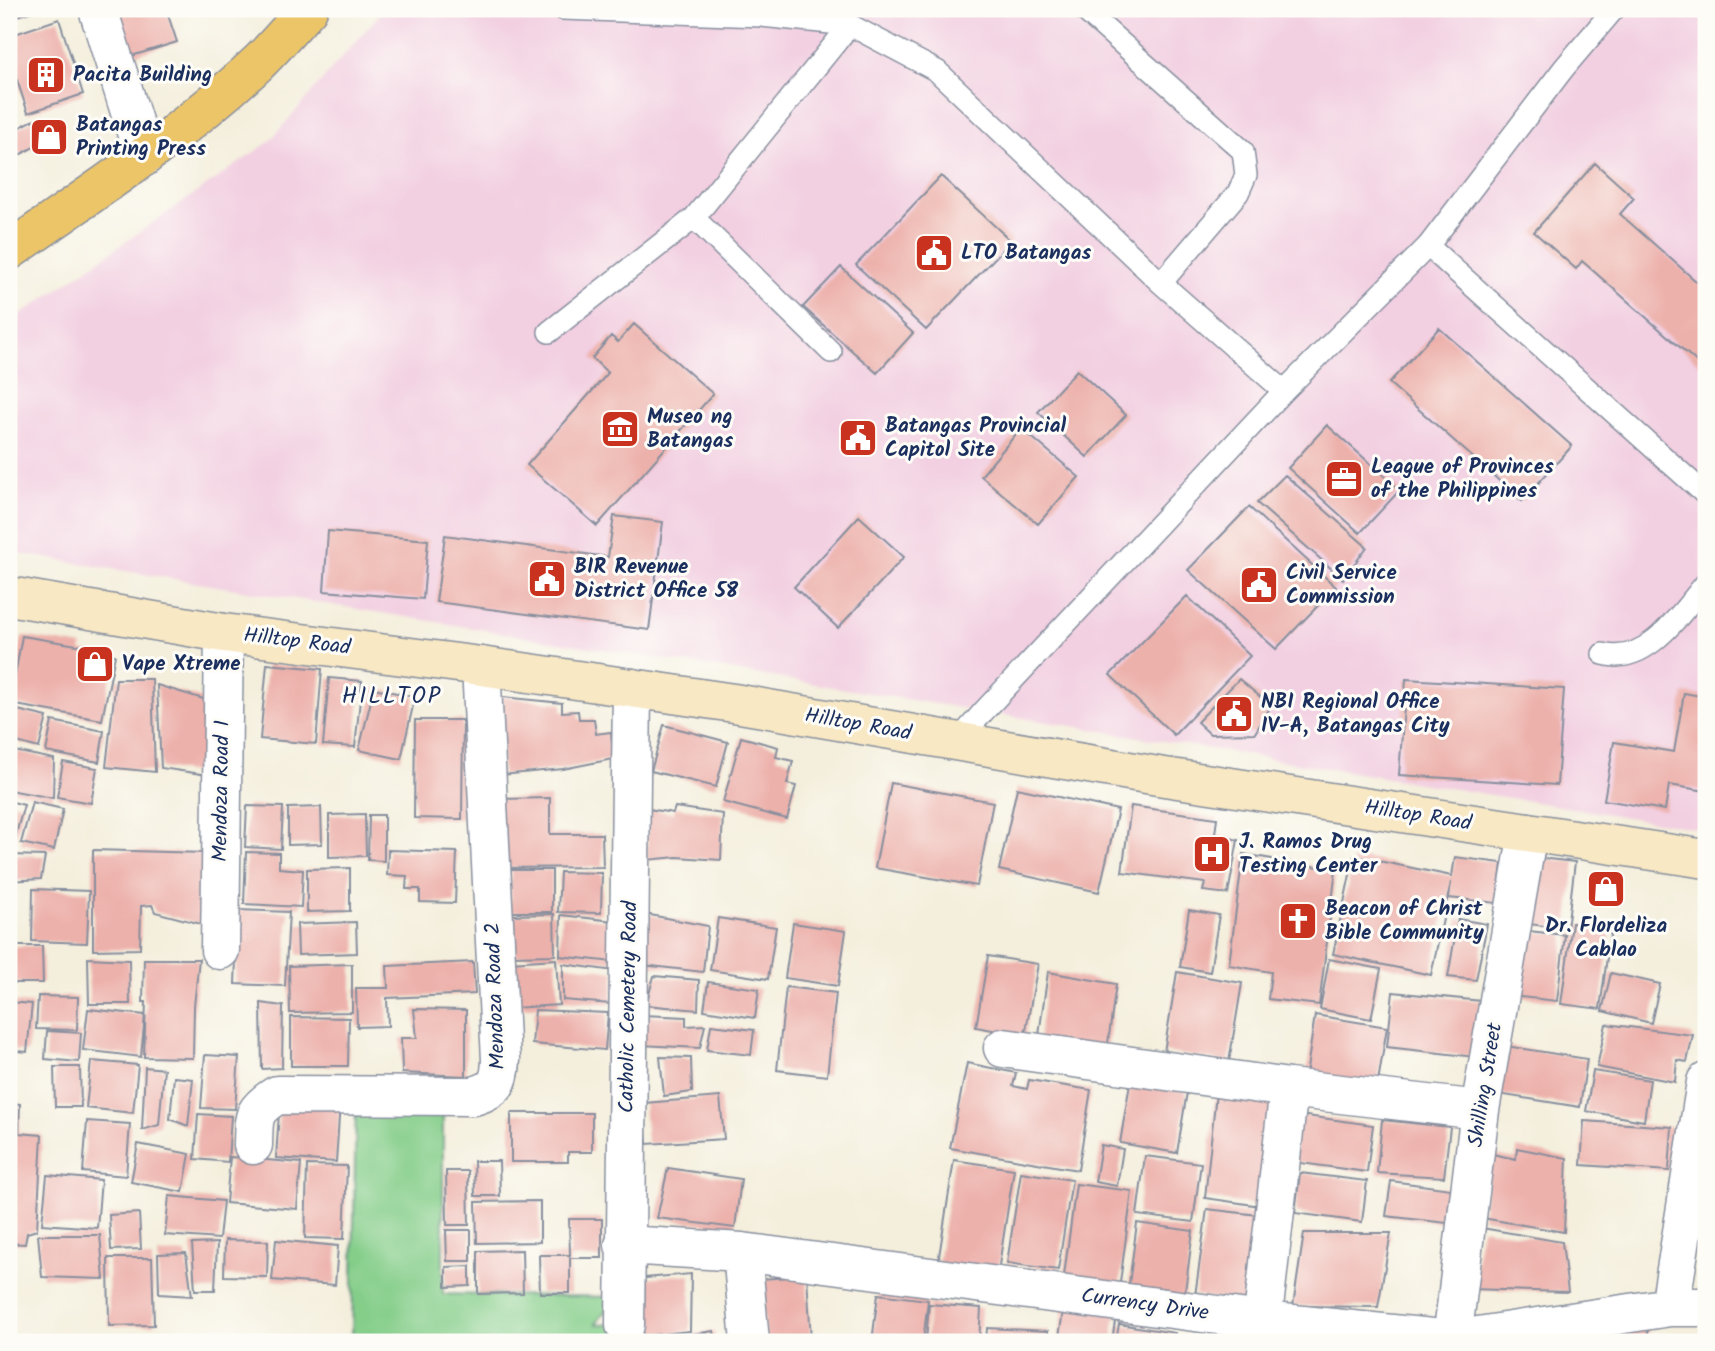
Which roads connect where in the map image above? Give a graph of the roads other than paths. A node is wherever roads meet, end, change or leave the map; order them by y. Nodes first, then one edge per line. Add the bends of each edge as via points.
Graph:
1 (98, 9) edge
2 (308, 9) edge
3 (563, 9) edge
4 (1083, 9) edge
5 (1614, 9) edge
6 (850, 25) junction
7 (144, 157) junction
8 (694, 218) junction
9 (1428, 246) junction
10 (9, 251) edge
11 (1161, 283) junction
12 (549, 332) dead end
13 (831, 352) dead end
14 (1284, 390) junction
15 (1706, 495) edge
16 (1705, 586) edge
17 (9, 596) edge
18 (224, 633) junction
19 (1603, 654) dead end
20 (481, 666) junction
21 (632, 688) junction
22 (957, 743) junction
23 (1528, 832) junction
24 (1706, 859) edge
25 (220, 950) dead end
26 (1003, 1048) dead end
27 (1706, 1082) edge
28 (1289, 1088) junction
29 (1480, 1110) junction
30 (253, 1145) dead end
31 (624, 1245) junction
32 (742, 1252) junction
33 (1688, 1307) edge
34 (1262, 1332) edge
35 (625, 1334) edge
36 (1452, 1339) junction
37 (750, 1342) edge

1 - 7 street
2 - 7 main road via 258,63
3 - 6 lane via 761,16
4 - 11 lane via 1244,150 1247,175 1238,193
5 - 9 lane
6 - 8 lane
6 - 11 lane via 937,71
7 - 10 main road
8 - 12 lane
8 - 13 lane
9 - 14 lane
9 - 15 lane
11 - 14 lane
14 - 22 lane
16 - 19 lane via 1659,639 1614,657
17 - 18 street, Hilltop Road
18 - 20 street, Hilltop Road
18 - 25 street, Mendoza Road 1
20 - 21 street, Hilltop Road
20 - 30 street, Mendoza Road 2 via 500,1078 491,1091 474,1096 277,1094 260,1105
21 - 22 street, Hilltop Road
21 - 31 street, Catholic Cemetery Road
22 - 23 street, Hilltop Road
23 - 24 street, Hilltop Road
23 - 29 street, Shilling Street
26 - 28 street
27 - 33 street
28 - 29 street
28 - 34 street
29 - 36 street, Shilling Street
31 - 32 street, Currency Drive
31 - 35 street, Catholic Cemetery Road
32 - 34 street, Currency Drive
32 - 37 street
33 - 36 street, Currency Drive
34 - 36 street, Currency Drive

